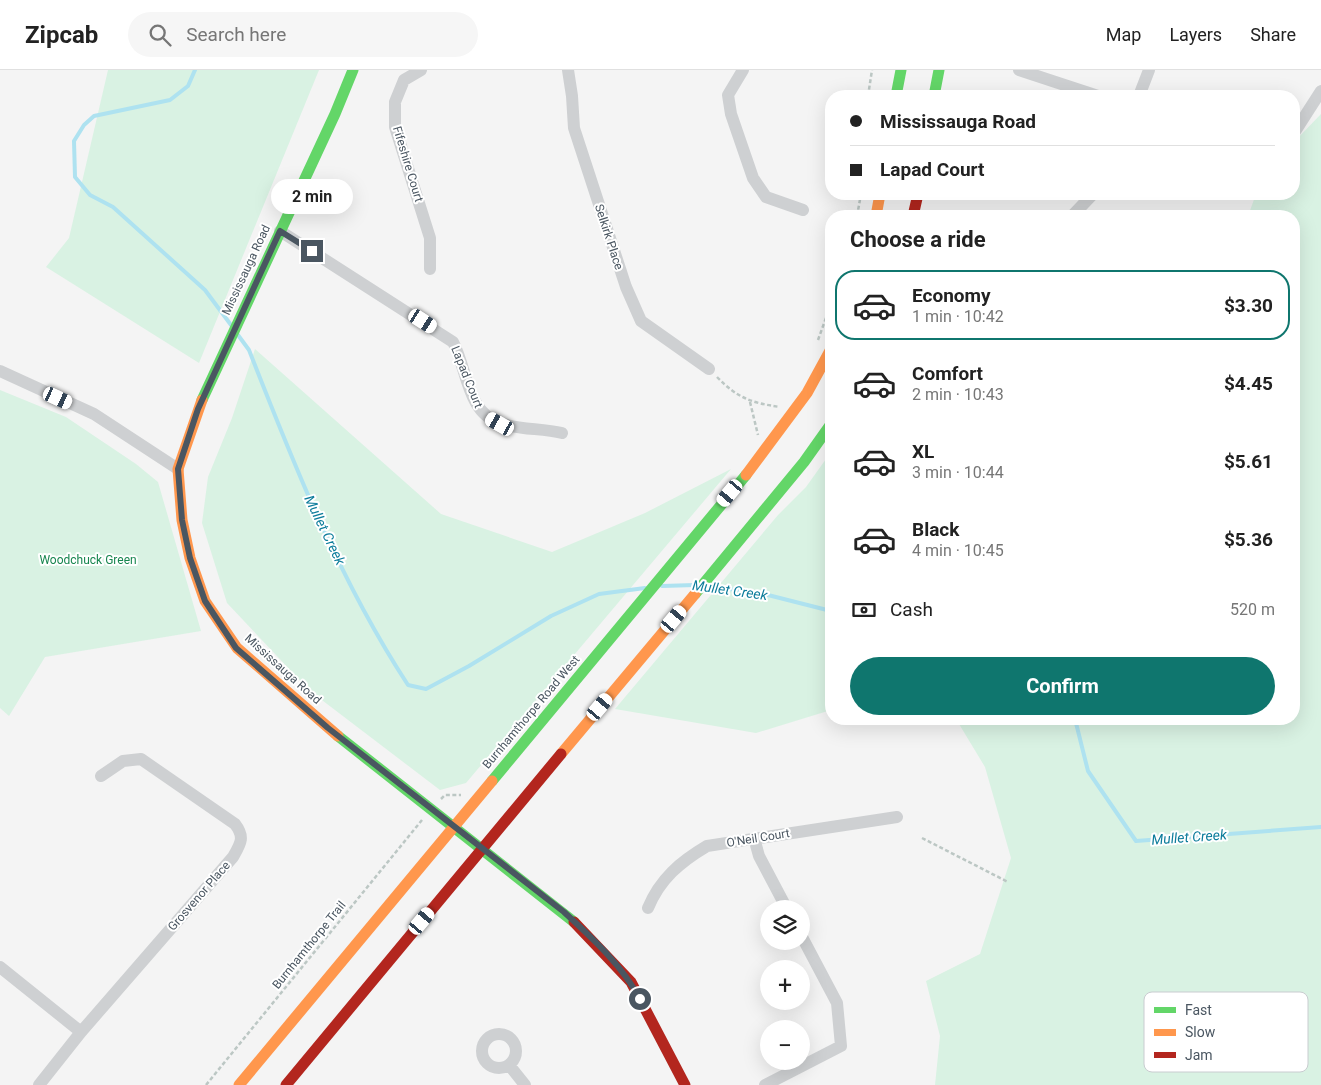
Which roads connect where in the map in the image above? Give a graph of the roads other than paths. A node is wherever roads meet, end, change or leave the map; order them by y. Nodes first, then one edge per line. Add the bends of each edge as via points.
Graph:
1 (353, 70) edge
2 (421, 70) edge
3 (568, 70) edge
4 (743, 70) edge
5 (901, 70) edge
6 (939, 70) edge
7 (1019, 70) edge
8 (1149, 70) edge
9 (897, 90) edge
10 (935, 90) edge
11 (1080, 90) edge
12 (1141, 90) edge
13 (1321, 91) edge
14 (1300, 124) edge
15 (1087, 200) edge
16 (803, 210) dead end
17 (1078, 210) edge
18 (280, 231) junction
19 (430, 269) dead end
20 (825, 359) edge
21 (709, 369) road end
22 (0, 371) edge
23 (825, 432) edge
24 (562, 433) dead end
25 (178, 469) junction
26 (101, 776) dead end
27 (897, 817) dead end
28 (454, 826) junction
29 (754, 838) junction
30 (482, 848) junction
31 (782, 900) edge
32 (648, 908) dead end
33 (809, 950) edge
34 (0, 967) edge
35 (81, 1032) junction
36 (509, 1065) dead end
37 (39, 1085) edge
38 (239, 1085) edge
39 (286, 1085) edge
40 (525, 1085) edge
41 (685, 1085) edge
42 (765, 1085) edge

1 - 18 main road, Mississauga Road
2 - 19 street, Fifeshire Court via 404,80 395,102 395,127 430,238
3 - 21 street, Selkirk Place via 574,128 626,287 641,321
4 - 16 street via 728,95 731,114 753,178 766,197
5 - 9 main road
6 - 10 main road
7 - 11 street
8 - 12 street
13 - 14 street
15 - 17 street
18 - 24 street, Lapad Court via 453,342 483,414 500,424
18 - 25 main road, Mississauga Road via 198,409
20 - 28 main road, Burnhamthorpe Road West via 796,410 730,493
22 - 25 street via 94,414
23 - 30 main road via 759,517
25 - 28 main road, Mississauga Road via 182,520 190,558 205,601 236,648 328,728
26 - 35 street, Grosvenor Place via 123,761 141,759 235,824 242,833 242,842 233,857
27 - 29 street, O'Neil Court
28 - 30 main road, Mississauga Road
28 - 38 main road, Burnhamthorpe Road West
29 - 31 street via 759,856
29 - 32 street, O'Neil Court via 707,846 683,860 655,891
30 - 39 main road
30 - 41 main road, Mississauga Road via 564,912 631,982
33 - 42 street via 837,1003 841,1046
34 - 35 street
35 - 37 street, Grosvenor Place
36 - 40 street

